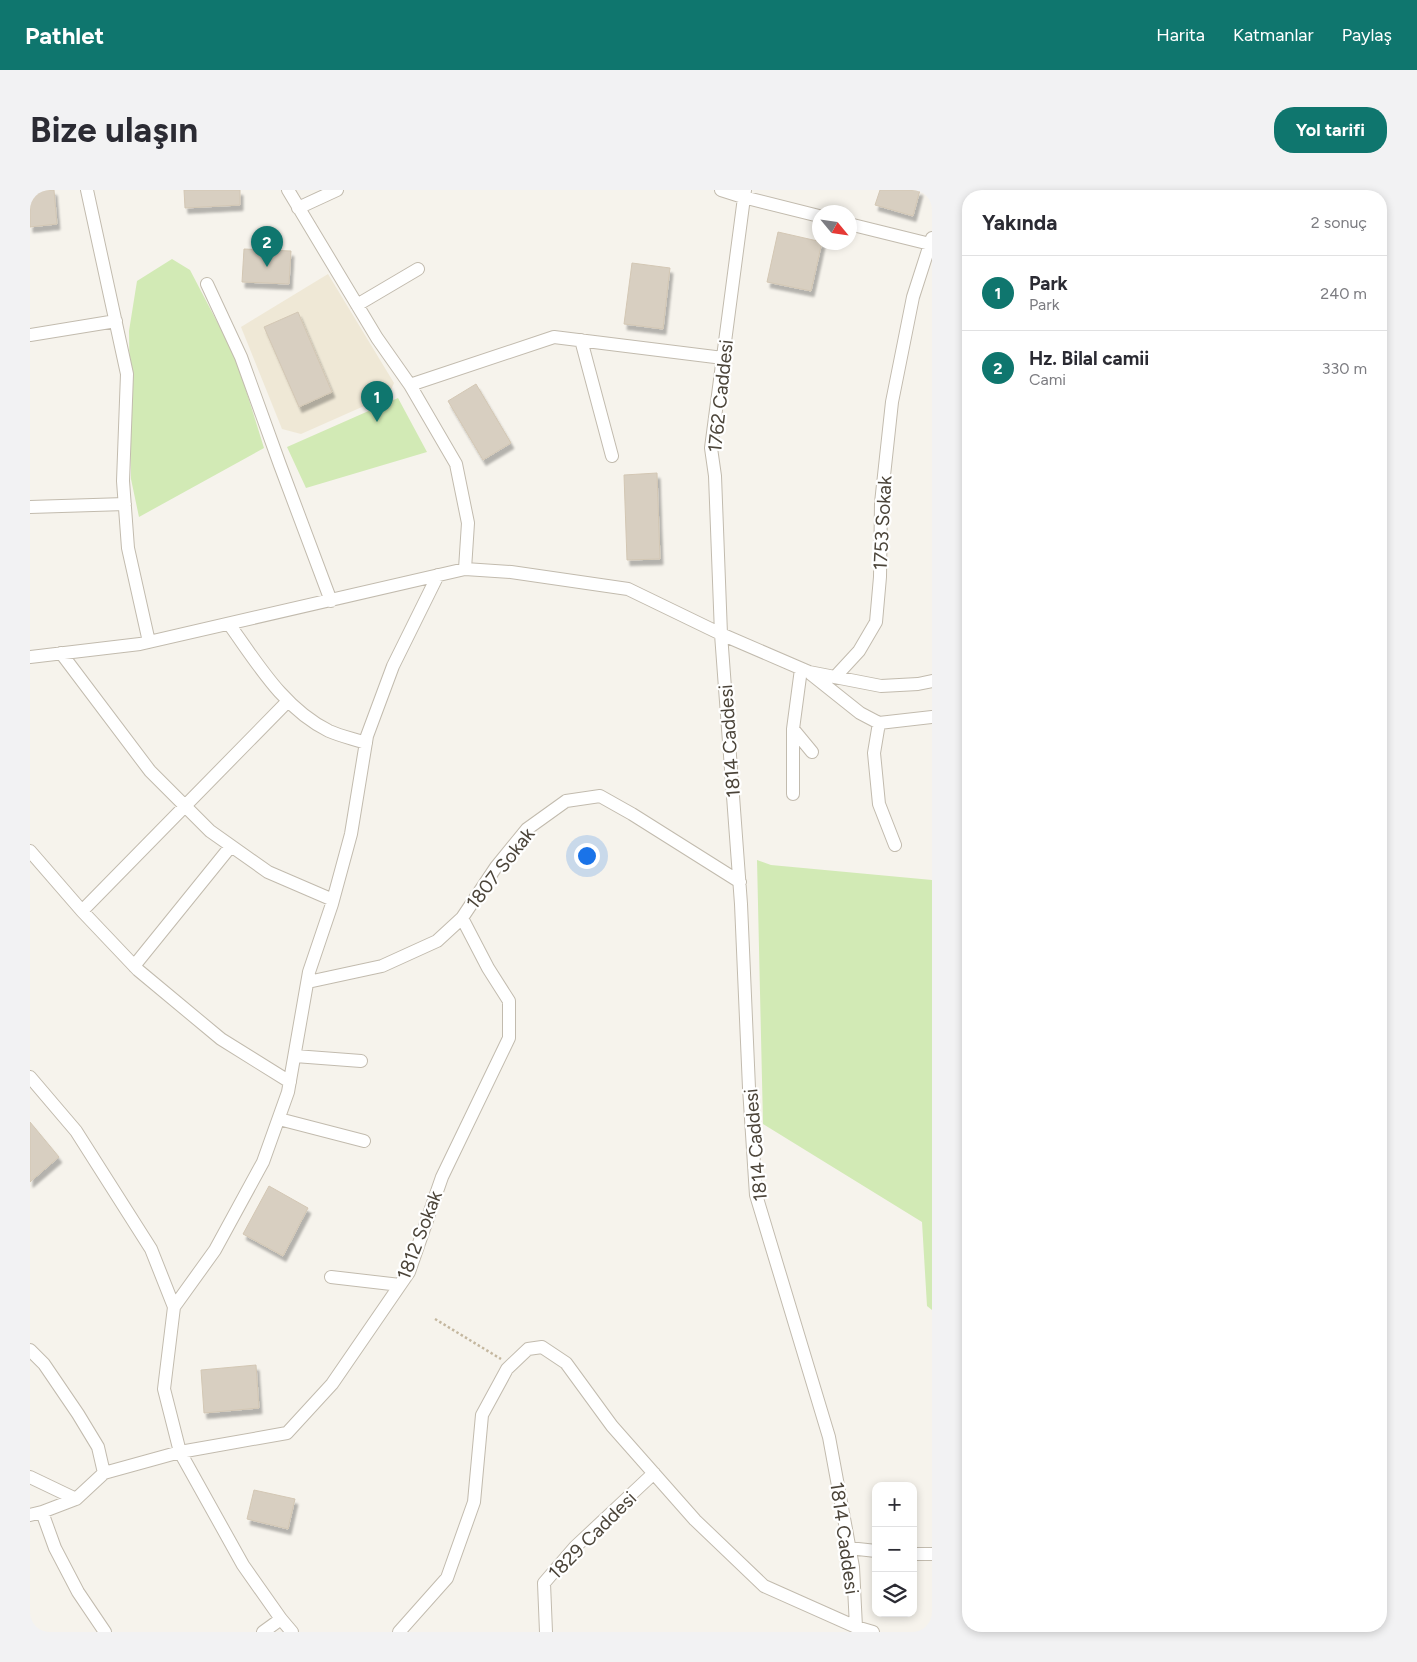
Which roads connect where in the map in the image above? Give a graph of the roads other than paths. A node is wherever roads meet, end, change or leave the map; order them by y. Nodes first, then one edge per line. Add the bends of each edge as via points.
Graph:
1 (87, 190) edge
2 (288, 190) edge
3 (337, 190) edge
4 (721, 190) edge
5 (744, 194) edge
6 (298, 208) junction
7 (812, 214) edge
8 (857, 225) edge
9 (931, 241) edge
10 (418, 269) dead end
11 (207, 284) dead end
12 (357, 305) junction
13 (116, 321) junction
14 (30, 334) edge
15 (581, 340) junction
16 (723, 358) junction
17 (410, 385) junction
18 (612, 456) dead end
19 (125, 504) junction
20 (30, 507) edge
21 (465, 569) junction
22 (438, 575) junction
23 (331, 601) junction
24 (228, 624) junction
25 (721, 634) junction
26 (149, 642) junction
27 (61, 653) junction
28 (30, 657) edge
29 (805, 670) junction
30 (835, 677) junction
31 (932, 681) edge
32 (288, 701) junction
33 (932, 717) edge
34 (879, 723) junction
35 (793, 729) junction
36 (366, 743) junction
37 (812, 752) dead end
38 (793, 794) dead end
39 (185, 806) junction
40 (894, 845) dead end
41 (231, 846) junction
42 (30, 851) edge
43 (740, 882) junction
44 (333, 900) junction
45 (82, 911) junction
46 (462, 918) junction
47 (134, 966) junction
48 (308, 982) junction
49 (294, 1056) junction
50 (362, 1061) dead end
51 (30, 1077) edge
52 (290, 1082) junction
53 (279, 1119) junction
54 (364, 1141) dead end
55 (331, 1277) dead end
56 (400, 1285) junction
57 (174, 1307) junction
58 (30, 1350) edge
59 (180, 1452) junction
60 (104, 1473) junction
61 (654, 1473) junction
62 (30, 1477) edge
63 (76, 1499) junction
64 (36, 1514) edge
65 (849, 1548) junction
66 (872, 1551) edge
67 (917, 1554) edge
68 (932, 1554) edge
69 (281, 1619) junction
70 (856, 1627) junction
71 (105, 1632) edge
72 (262, 1632) edge
73 (292, 1632) edge
74 (399, 1632) edge
75 (546, 1632) edge
76 (873, 1632) edge

1 - 13 street
2 - 6 street
3 - 6 street
4 - 5 street
5 - 7 street
5 - 16 street, 1762 Caddesi
6 - 12 street
8 - 9 street
9 - 30 street, 1753 Sokak via 913,298 892,402 881,503 876,622 859,650
10 - 12 street
11 - 23 street via 241,357
12 - 17 street
13 - 14 street
13 - 19 street via 127,374
15 - 16 street
15 - 17 street via 554,337
15 - 18 street
16 - 25 street, 1762 Caddesi via 711,448
17 - 21 street via 456,464 468,523
19 - 20 street
19 - 26 street via 128,548
21 - 22 street
21 - 25 street via 510,572 628,589
22 - 23 street
22 - 36 street via 393,666
23 - 24 street
24 - 26 street
24 - 32 street
25 - 29 street
25 - 43 street, 1814 Caddesi
26 - 27 street
27 - 28 street
27 - 39 street via 150,770
29 - 30 street
29 - 34 street via 860,713
29 - 35 street
30 - 31 street via 881,686
32 - 36 street via 329,731
32 - 39 street
33 - 34 street
34 - 40 street via 874,753 879,804
35 - 37 street
35 - 38 street
36 - 44 street via 351,834
39 - 41 street
39 - 45 street
41 - 44 street via 268,872
41 - 47 street
42 - 45 street
43 - 46 street, 1807 Sokak via 600,796 566,801 527,829 496,867
43 - 65 street, 1814 Caddesi via 756,1195 829,1437
44 - 48 street
45 - 47 street
46 - 48 street, 1807 Sokak via 436,941 382,966
46 - 56 street, 1812 Sokak via 509,1001 509,1038 442,1177 409,1272
47 - 52 street via 221,1039
48 - 49 street
49 - 50 street
49 - 52 street
51 - 57 street via 76,1132 151,1249
52 - 53 street
53 - 54 street
53 - 57 street via 263,1162 215,1250
55 - 56 street
56 - 59 street, 1812 Sokak via 332,1384 287,1433
57 - 59 street via 164,1389
58 - 60 street via 44,1364 98,1447
59 - 60 street, 1812 Sokak
59 - 69 street via 243,1565
60 - 63 street
61 - 70 street via 695,1520 764,1586
61 - 74 street via 612,1426 566,1363 542,1347 528,1350 507,1369 482,1415 474,1502 447,1578
61 - 75 street, 1829 Caddesi via 576,1547 544,1583
62 - 63 street
63 - 64 street
64 - 71 street via 73,1583
65 - 66 street
65 - 70 street, 1814 Caddesi
67 - 68 street
69 - 72 street
69 - 73 street
70 - 76 street

